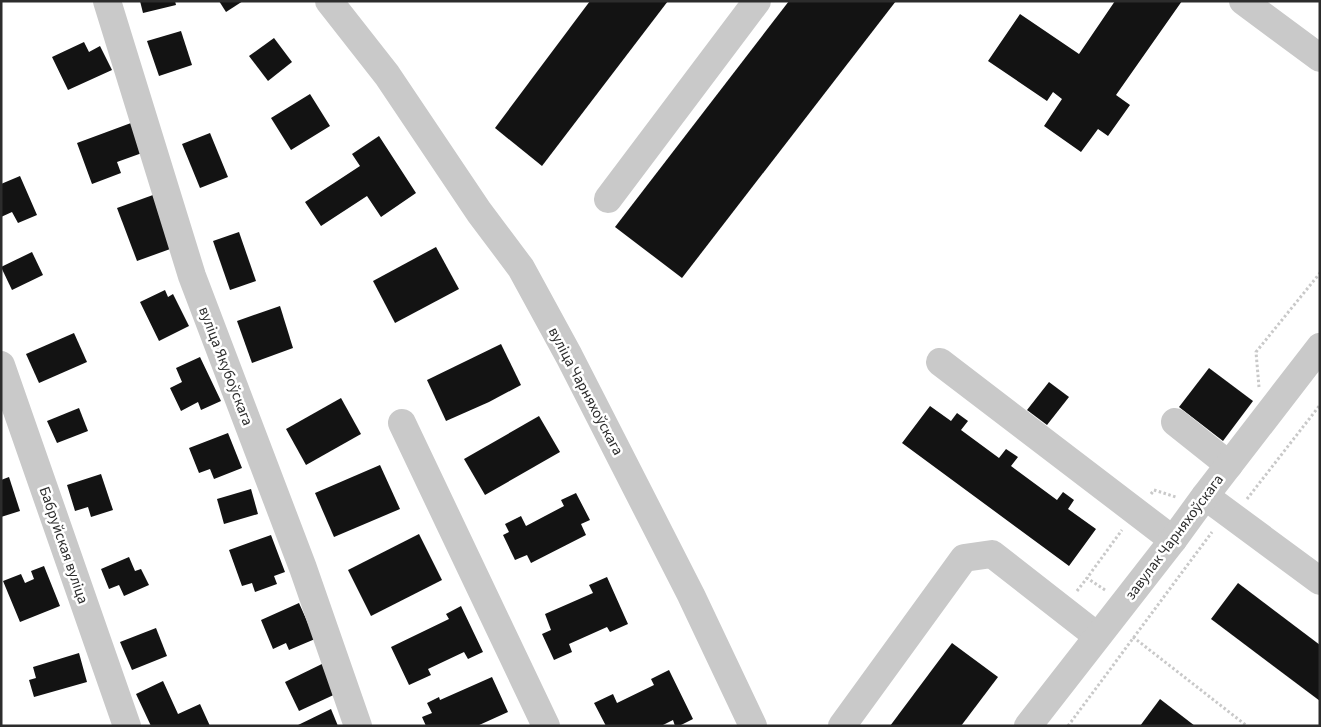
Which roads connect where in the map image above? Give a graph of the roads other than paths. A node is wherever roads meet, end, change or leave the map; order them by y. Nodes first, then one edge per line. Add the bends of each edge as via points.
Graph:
1 (106, 1) edge
2 (329, 1) edge
3 (757, 1) edge
4 (1243, 1) edge
5 (1320, 58) edge
6 (608, 199) dead end
7 (1320, 347) edge
8 (940, 362) dead end
9 (1, 365) edge
10 (1175, 422) dead end
11 (402, 423) dead end
12 (1229, 465) junction
13 (1205, 496) junction
14 (1173, 540) junction
15 (1320, 581) edge
16 (1097, 636) junction
17 (126, 726) edge
18 (358, 726) edge
19 (546, 726) edge
20 (753, 726) edge
21 (842, 726) edge
22 (1028, 726) edge

1 - 18 street, вуліца Якубоўскага via 192,276 303,568
2 - 20 street, вуліца Чарняхоўскага via 387,75 521,268 691,595
3 - 6 street
4 - 5 street
7 - 12 street, завулак Чарняхоўскага
8 - 14 street
9 - 17 street, Бабруйская вуліца
10 - 12 street
11 - 19 street
12 - 13 street, завулак Чарняхоўскага
13 - 14 street, завулак Чарняхоўскага
13 - 15 street
14 - 16 street, завулак Чарняхоўскага
16 - 21 street via 992,554 964,558
16 - 22 street, завулак Чарняхоўскага

